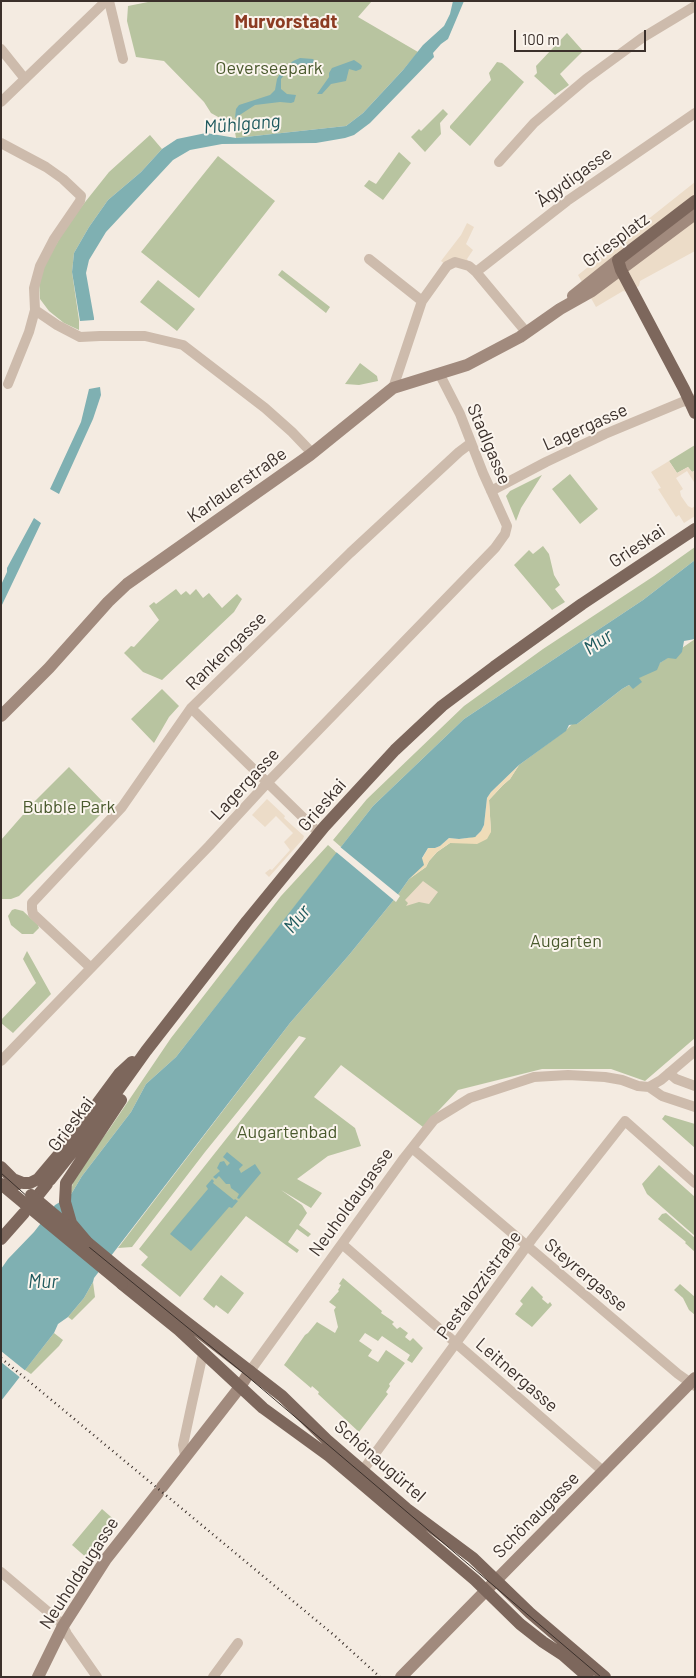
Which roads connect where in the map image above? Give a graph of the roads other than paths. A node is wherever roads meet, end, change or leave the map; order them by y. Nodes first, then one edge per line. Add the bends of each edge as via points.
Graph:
1 (108, 1) edge
2 (695, 6) edge
3 (1, 49) edge
4 (123, 59) dead end
5 (25, 79) junction
6 (1, 102) edge
7 (695, 113) edge
8 (1, 143) edge
9 (499, 162) dead end
10 (695, 201) edge
11 (695, 214) edge
12 (369, 259) dead end
13 (619, 265) junction
14 (476, 272) junction
15 (628, 284) junction
16 (592, 291) junction
17 (422, 301) junction
18 (560, 309) junction
19 (35, 310) junction
20 (527, 333) junction
21 (440, 375) junction
22 (8, 384) dead end
23 (393, 388) junction
24 (692, 400) edge
25 (695, 413) edge
26 (471, 443) junction
27 (312, 453) junction
28 (491, 491) junction
29 (507, 526) joint
30 (695, 529) edge
31 (191, 708) junction
32 (1, 716) edge
33 (268, 782) junction
34 (320, 833) junction
35 (91, 968) junction
36 (146, 1051) junction
37 (695, 1051) edge
38 (1, 1061) edge
39 (669, 1073) junction
40 (695, 1086) edge
41 (649, 1087) junction
42 (695, 1107) edge
43 (412, 1148) junction
44 (1, 1167) edge
45 (7, 1182) edge
46 (695, 1183) edge
47 (36, 1195) junction
48 (1, 1238) edge
49 (87, 1242) junction
50 (342, 1244) junction
51 (528, 1246) junction
52 (125, 1280) junction
53 (456, 1344) junction
54 (206, 1354) junction
55 (250, 1371) junction
56 (693, 1382) edge
57 (240, 1388) junction
58 (186, 1455) junction
59 (363, 1470) junction
60 (604, 1472) junction
61 (1, 1572) edge
62 (496, 1579) junction
63 (486, 1592) junction
64 (64, 1626) junction
65 (238, 1643) dead end
66 (409, 1674) edge
67 (38, 1677) edge
68 (97, 1677) edge
69 (213, 1677) edge
70 (588, 1677) edge
71 (605, 1677) edge

1 - 4 street
1 - 5 street
2 - 9 street via 642,38 586,79 534,123
3 - 5 street
5 - 6 street
7 - 14 street, Ägydigasse via 567,201
8 - 19 street via 52,172 81,196 40,266 34,288
10 - 13 main road, Griesplatz
11 - 13 main road, Griesplatz
12 - 17 street
13 - 15 main road
13 - 16 main road, Griesplatz
13 - 18 main road, Griesplatz via 580,290
14 - 17 street via 455,262 447,266
14 - 20 street
15 - 16 main road, Griesplatz via 616,283
15 - 24 main road
16 - 18 main road, Griesplatz
17 - 23 street
18 - 20 main road, Griesplatz
19 - 22 street via 25,345
19 - 27 street via 80,337 145,336 183,345 265,408
20 - 21 main road, Karlauerstraße via 484,357
21 - 23 main road, Karlauerstraße
21 - 26 street, Stadlgasse
23 - 27 main road, Karlauerstraße
24 - 25 main road
24 - 28 street, Lagergasse via 605,434
26 - 28 street, Stadlgasse
26 - 31 street, Rankengasse via 350,553
27 - 32 main road, Karlauerstraße via 123,588
28 - 29 street, Stadlgasse
29 - 33 street, Lagergasse via 495,548
30 - 34 main road, Grieskai via 582,604 442,706 395,750
31 - 33 street
31 - 35 street, Rankengasse via 122,807 32,906 35,916
33 - 34 street
33 - 35 street, Lagergasse
34 - 36 main road, Grieskai
35 - 38 street, Lagergasse
36 - 45 main road via 119,1074 38,1179 30,1183
36 - 47 main road, Grieskai via 86,1135
36 - 49 main road, bridge via 142,1066 66,1183 66,1208 71,1223
37 - 39 street
39 - 40 street
39 - 41 street
41 - 42 street, Neuholdaugasse via 662,1096
41 - 43 street, Neuholdaugasse via 605,1077 568,1075 534,1078 470,1098 434,1120
43 - 50 street, Neuholdaugasse
43 - 51 street, Steyrergasse
44 - 45 main road
45 - 47 main road
46 - 51 street, Pestalozzistraße via 625,1121
47 - 48 main road, Grieskai
47 - 49 main road, bridge
47 - 52 main road, bridge
49 - 52 main road
50 - 53 street, Leitnergasse
50 - 55 street, Neuholdaugasse
51 - 53 street, Pestalozzistraße
51 - 56 street, Steyrergasse
52 - 54 main road, Schönaugürtel
52 - 55 main road, Schönaugürtel
53 - 59 street, Pestalozzistraße
53 - 60 street, Leitnergasse
54 - 57 main road, Schönaugürtel
54 - 58 street via 202,1358 183,1445
55 - 57 main road, Neuholdaugasse
55 - 59 main road, Schönaugürtel
56 - 60 main road, Schönaugasse
57 - 58 main road, Neuholdaugasse
57 - 63 main road, Schönaugürtel via 329,1456
58 - 64 main road, Neuholdaugasse via 106,1559
59 - 62 main road, Schönaugürtel
60 - 62 main road, Schönaugasse
61 - 64 street
62 - 63 main road, Schönaugasse
62 - 71 main road, Schönaugürtel via 530,1613
63 - 66 main road, Schönaugasse
63 - 70 main road, Schönaugürtel via 520,1624
64 - 67 main road, Neuholdaugasse
64 - 68 street via 66,1634
65 - 69 street

